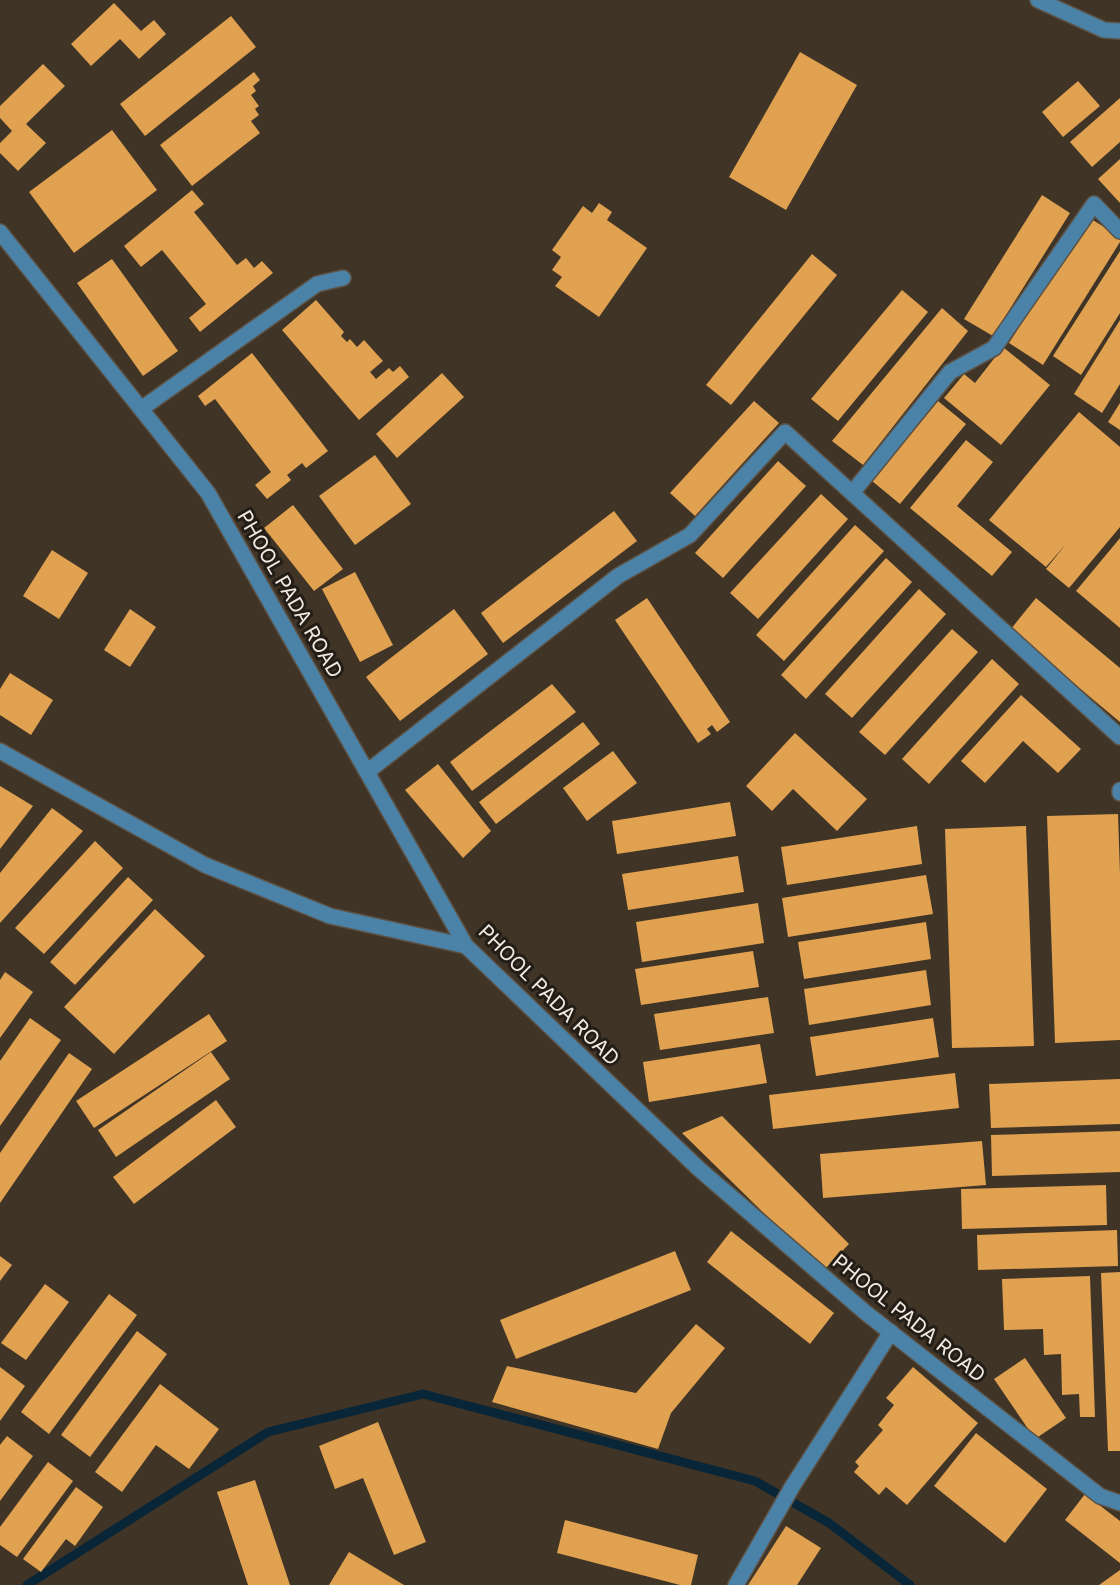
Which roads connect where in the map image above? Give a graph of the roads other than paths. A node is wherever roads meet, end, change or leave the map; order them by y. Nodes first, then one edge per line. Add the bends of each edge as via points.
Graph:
1 (1038, 0) edge
2 (1120, 31) edge
3 (1120, 231) edge
4 (0, 232) edge
5 (343, 278) dead end
6 (141, 409) junction
7 (852, 494) junction
8 (1120, 737) edge
9 (0, 751) edge
10 (367, 772) junction
11 (466, 946) junction
12 (891, 1332) junction
13 (1120, 1503) edge
14 (736, 1585) edge

1 - 2 street via 1104,30
3 - 7 street via 1094,204 994,348 950,372
4 - 6 street, PHOOL PADA ROAD
5 - 6 street via 317,285
6 - 10 street, PHOOL PADA ROAD via 208,493
7 - 8 street
7 - 10 street via 785,432 690,536 618,576
9 - 11 street via 205,865 330,916
10 - 11 street, PHOOL PADA ROAD
11 - 12 street, PHOOL PADA ROAD via 699,1169
12 - 13 street, PHOOL PADA ROAD via 1100,1496
12 - 14 street via 792,1487

